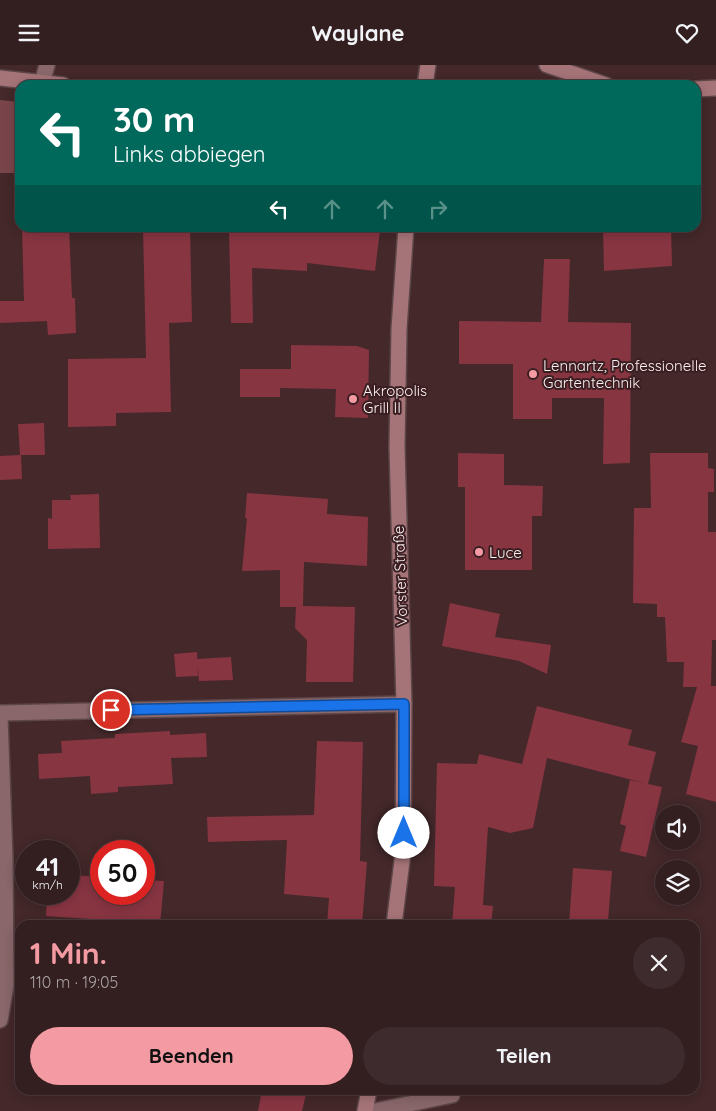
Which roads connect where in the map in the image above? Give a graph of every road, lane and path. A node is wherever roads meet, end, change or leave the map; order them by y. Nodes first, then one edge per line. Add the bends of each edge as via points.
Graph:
1 (47, 65) edge
2 (428, 65) edge
3 (547, 65) edge
4 (0, 78) edge
5 (17, 80) edge
6 (43, 80) edge
7 (426, 80) edge
8 (591, 80) edge
9 (716, 88) edge
10 (701, 89) edge
11 (406, 232) edge
12 (404, 704) junction
13 (0, 713) edge
14 (0, 717) edge
15 (395, 920) edge
16 (0, 1020) edge
17 (368, 1095) edge
18 (452, 1095) edge
19 (365, 1111) edge
20 (375, 1111) edge

1 - 6 street
2 - 7 main road
3 - 8 main road
4 - 5 main road
9 - 10 main road
11 - 12 main road, Vorster Straße via 399,329 397,447
12 - 13 street
12 - 15 main road, Vorster Straße via 404,853
14 - 16 street via 6,985
17 - 19 main road
18 - 20 street

